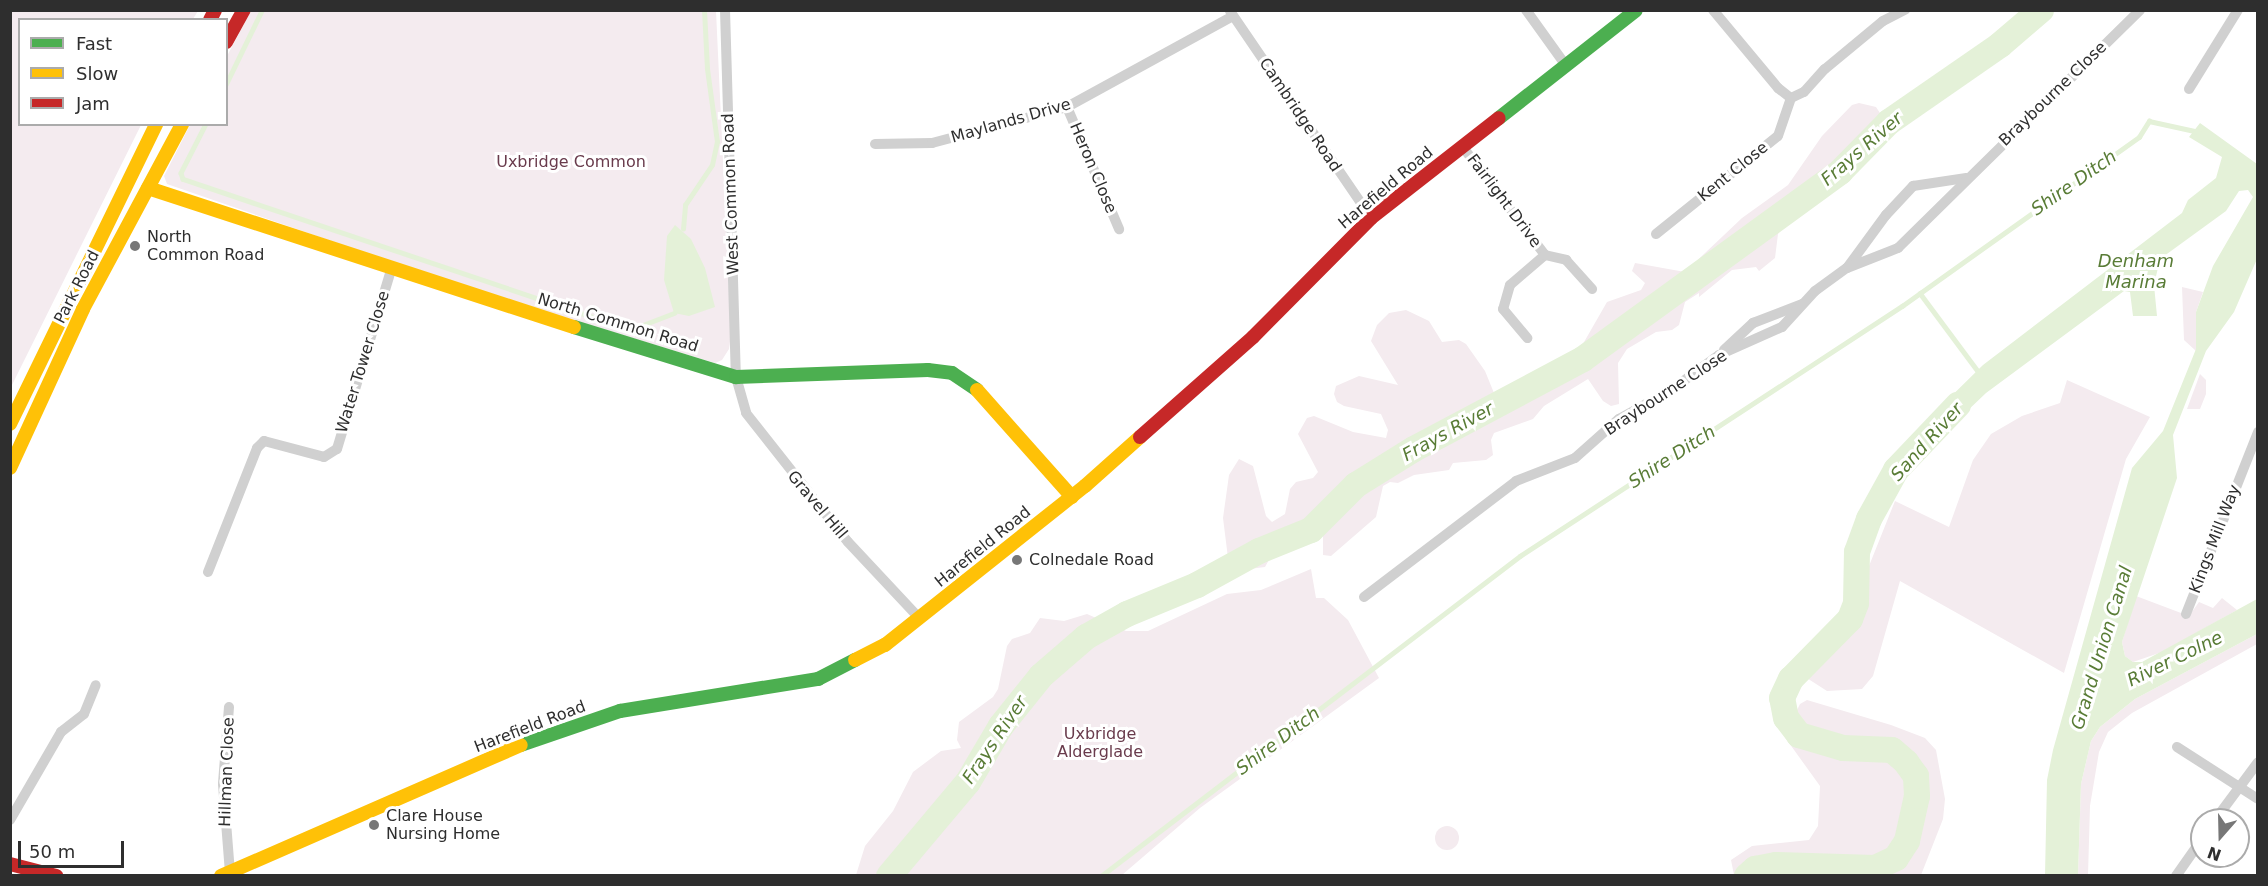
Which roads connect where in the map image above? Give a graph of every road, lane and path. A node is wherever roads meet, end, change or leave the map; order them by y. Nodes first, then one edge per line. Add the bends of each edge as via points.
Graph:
1 (244, 10) edge
2 (725, 10) edge
3 (1526, 10) edge
4 (1636, 10) edge
5 (1713, 10) edge
6 (1905, 10) edge
7 (2140, 10) edge
8 (2238, 10) edge
9 (1232, 13) edge
10 (228, 38) edge
11 (1568, 67) junction
12 (2189, 89) dead end
13 (1791, 98) junction
14 (1067, 107) junction
15 (155, 126) edge
16 (181, 126) edge
17 (875, 144) dead end
18 (1462, 147) junction
19 (1966, 178) junction
20 (148, 188) junction
21 (1371, 218) junction
22 (1119, 229) dead end
23 (1656, 234) dead end
24 (1545, 255) junction
25 (1847, 268) junction
26 (391, 270) junction
27 (1592, 289) dead end
28 (1803, 304) junction
29 (1527, 338) dead end
30 (1719, 355) junction
31 (736, 377) junction
32 (10, 424) edge
33 (2258, 432) edge
34 (10, 468) edge
35 (1072, 496) junction
36 (208, 572) dead end
37 (1364, 597) dead end
38 (2186, 614) dead end
39 (920, 619) junction
40 (96, 685) dead end
41 (229, 707) dead end
42 (2177, 747) dead end
43 (2258, 762) edge
44 (2239, 787) junction
45 (2258, 799) edge
46 (2224, 808) edge
47 (10, 820) edge
48 (2190, 855) edge
49 (10, 864) edge
50 (251, 869) edge
51 (225, 874) edge
52 (56, 876) edge
53 (2175, 876) edge

1 - 10 main road
2 - 31 street, West Common Road
3 - 11 street
4 - 11 main road, Harefield Road
5 - 13 street via 1778,88
6 - 13 street via 1883,21 1825,69 1804,92
7 - 19 street, Braybourne Close
8 - 12 street
9 - 14 street, Maylands Drive
9 - 21 street, Cambridge Road
11 - 18 main road, Harefield Road
13 - 23 street, Kent Close via 1778,136
14 - 17 street, Maylands Drive via 932,143
14 - 22 street, Heron Close
15 - 32 main road, Park Road
16 - 20 main road, Park Road
18 - 21 main road, Harefield Road
18 - 24 street, Fairlight Drive
19 - 25 street, Braybourne Close via 1934,216 1898,248
19 - 25 street, Braybourne Close via 1913,186
20 - 26 main road, North Common Road
20 - 34 main road, Park Road via 83,309
21 - 35 main road, Harefield Road via 1253,337
24 - 27 street via 1566,260
24 - 29 street, Fairlight Drive via 1510,285 1503,309
25 - 28 street, Braybourne Close
26 - 31 main road, North Common Road
26 - 36 street, Water Tower Close via 337,449 324,457 264,441 257,448
28 - 30 street, Braybourne Close via 1782,327
28 - 30 street via 1753,322
30 - 37 street, Braybourne Close via 1671,390 1620,419 1575,458 1516,481
31 - 35 main road via 928,370 952,373 981,392
31 - 39 street, Gravel Hill via 746,413 766,442 848,542
33 - 38 street, Kings Mill Way
35 - 39 main road, Harefield Road
39 - 50 main road, Harefield Road via 885,645 818,679 620,711 535,739
40 - 47 street via 84,714 62,732
41 - 51 street, Hillman Close via 223,784
42 - 44 street
43 - 44 street
44 - 45 street
44 - 46 street
48 - 53 street
49 - 52 main road
50 - 51 main road, Harefield Road

